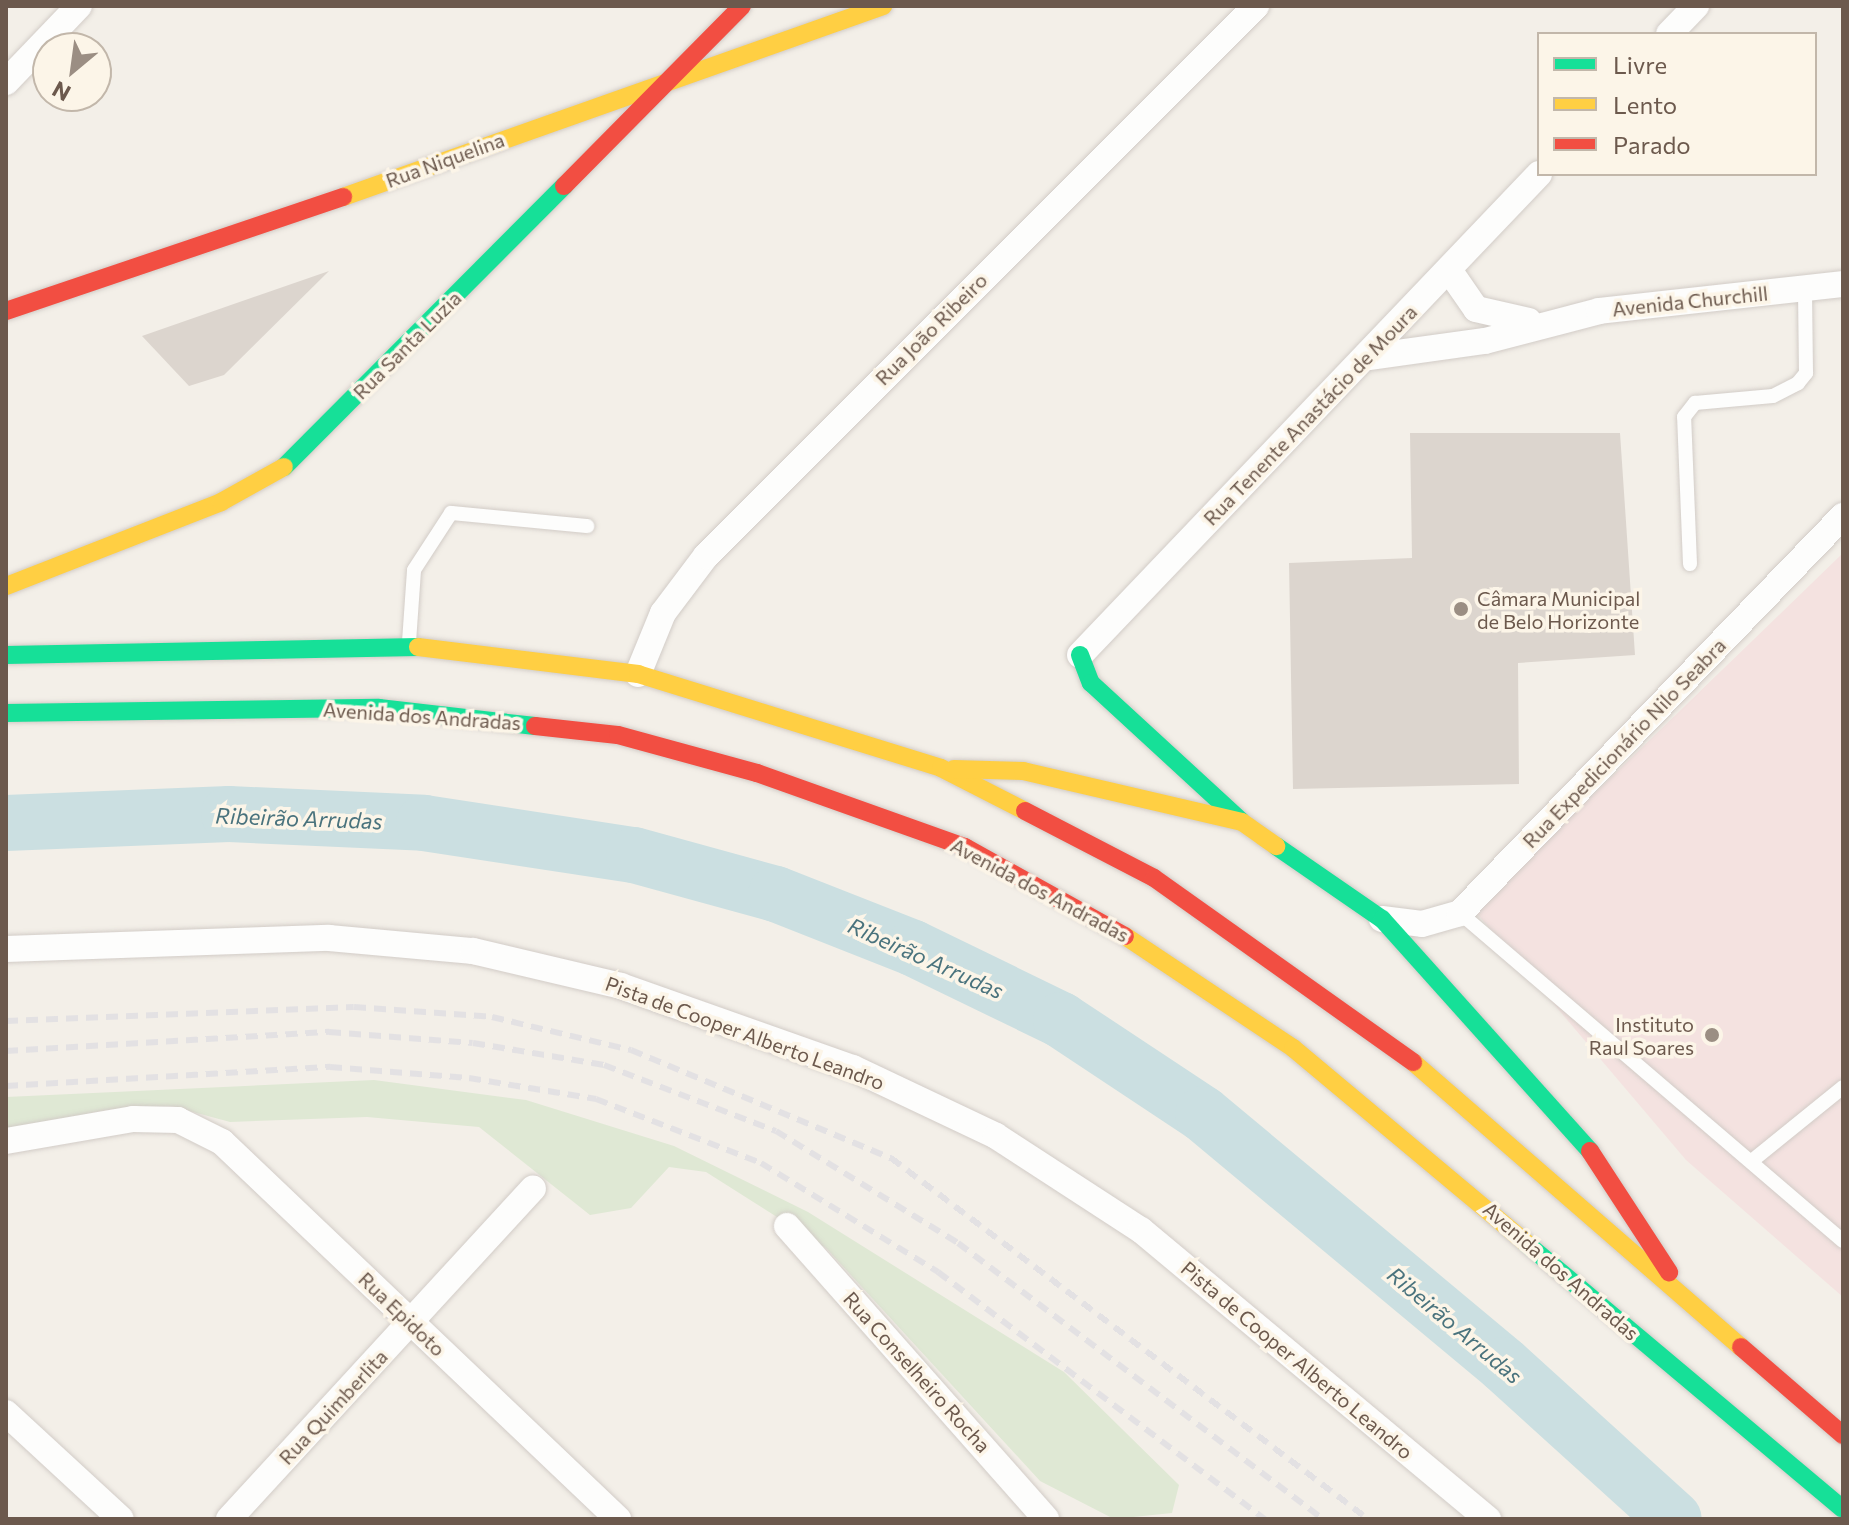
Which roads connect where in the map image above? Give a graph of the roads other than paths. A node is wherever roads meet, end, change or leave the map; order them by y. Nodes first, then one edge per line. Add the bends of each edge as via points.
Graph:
1 (79, 6) edge
2 (742, 6) edge
3 (883, 6) edge
4 (1256, 6) edge
5 (1696, 6) edge
6 (809, 14) dead end
7 (846, 18) junction
8 (1671, 32) edge
9 (675, 74) junction
10 (6, 82) edge
11 (1537, 176) edge
12 (1449, 270) junction
13 (1843, 284) edge
14 (1805, 288) junction
15 (6, 311) edge
16 (1537, 322) junction
17 (1369, 357) junction
18 (1843, 516) edge
19 (587, 526) dead end
20 (1690, 564) dead end
21 (6, 586) edge
22 (409, 646) junction
23 (6, 655) edge
24 (1080, 655) joint
25 (638, 674) junction
26 (6, 713) edge
27 (941, 768) junction
28 (1242, 822) junction
29 (1460, 913) junction
30 (1382, 919) junction
31 (6, 949) edge
32 (1843, 1087) edge
33 (6, 1141) edge
34 (1753, 1160) junction
35 (533, 1188) dead end
36 (787, 1226) dead end
37 (1843, 1241) edge
38 (1686, 1301) junction
39 (411, 1323) junction
40 (6, 1413) edge
41 (1843, 1435) edge
42 (1843, 1509) edge
43 (121, 1519) edge
44 (229, 1519) edge
45 (618, 1519) edge
46 (1046, 1519) edge
47 (1488, 1519) edge

1 - 10 street
2 - 9 main road, Rua Santa Luzia
3 - 7 main road, Rua Niquelina
4 - 25 street, Rua João Ribeiro via 706,556 663,613
5 - 8 street
6 - 7 main road
7 - 9 main road, Rua Niquelina
9 - 15 main road, Rua Niquelina via 231,239
9 - 21 main road, Rua Santa Luzia via 291,463 221,502
11 - 12 street, Rua Tenente Anastácio de Moura
12 - 16 street, Avenida Churchill via 1476,309
12 - 17 street, Rua Tenente Anastácio de Moura
13 - 14 street, Avenida Churchill
14 - 16 street, Avenida Churchill
14 - 20 lane via 1806,373 1798,383 1773,396 1695,403 1684,417
16 - 17 street, Avenida Churchill via 1485,341
17 - 24 street, Rua Tenente Anastácio de Moura
18 - 29 street, Rua Expedicionário Nilo Seabra
19 - 22 lane via 451,513 414,570
22 - 23 main road
22 - 25 main road
24 - 28 main road via 1091,683
25 - 27 main road
26 - 42 main road, Avenida dos Andradas via 379,708 618,735 757,773 965,847 1183,968 1293,1048
27 - 28 main road via 1023,771
27 - 38 main road via 1154,878 1377,1031
28 - 30 main road
29 - 30 street via 1422,924
29 - 34 lane
30 - 38 main road via 1531,1079 1614,1180
31 - 47 street, Pista de Cooper Alberto Leandro via 329,938 473,951 621,986 853,1068 996,1136 1141,1230
32 - 34 lane
33 - 39 street, Rua Epidoto via 133,1119 178,1120 222,1142
34 - 37 lane
35 - 39 street, Rua Quimberlita
36 - 46 street, Rua Conselheiro Rocha
38 - 41 main road
39 - 44 street, Rua Quimberlita
39 - 45 street, Rua Epidoto
40 - 43 street

